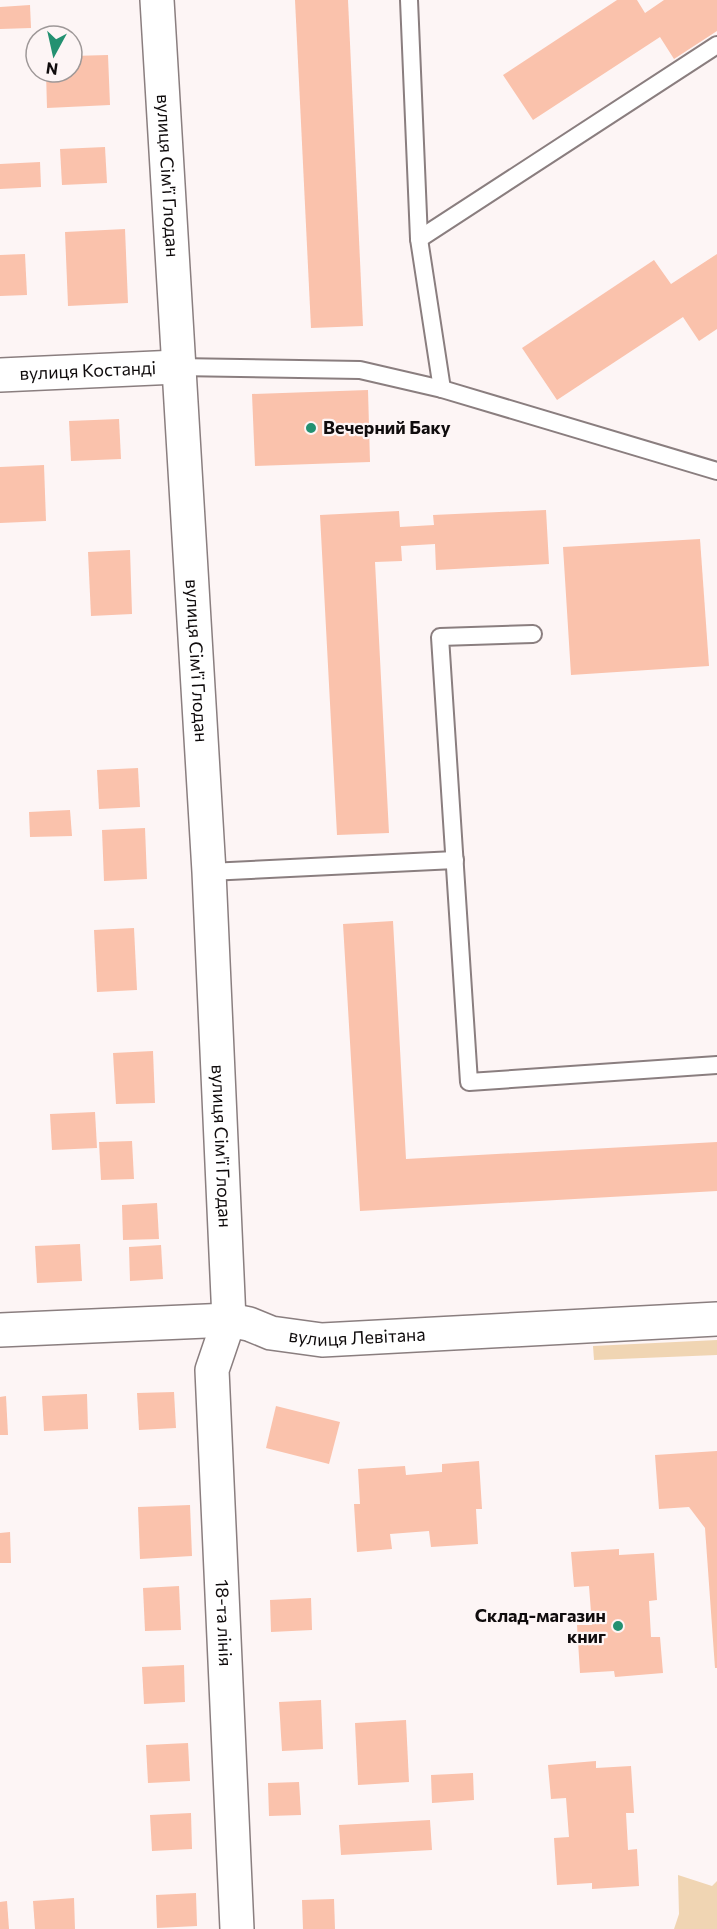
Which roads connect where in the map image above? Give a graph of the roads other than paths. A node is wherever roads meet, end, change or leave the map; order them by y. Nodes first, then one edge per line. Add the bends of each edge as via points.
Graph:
1 (157, 0) edge
2 (409, 0) edge
3 (717, 45) edge
4 (419, 239) junction
5 (177, 367) junction
6 (0, 375) edge
7 (442, 389) junction
8 (717, 471) edge
9 (533, 634) dead end
10 (454, 860) junction
11 (209, 872) junction
12 (717, 1065) edge
13 (717, 1319) edge
14 (229, 1320) junction
15 (0, 1330) edge
16 (237, 1929) edge

1 - 5 street, вулиця Сім'ї Глодан
2 - 4 lane
3 - 4 lane
4 - 7 lane
5 - 6 street, вулиця Костанді
5 - 7 lane via 360,370
5 - 11 street, вулиця Сім'ї Глодан
7 - 8 lane
9 - 10 lane via 440,637
10 - 11 lane
10 - 12 lane via 469,1082
11 - 14 street, вулиця Сім'ї Глодан
13 - 14 street, вулиця Левітана via 322,1340 271,1333
14 - 15 street, вулиця Левітана
14 - 16 street, 18-та лінія via 212,1370

